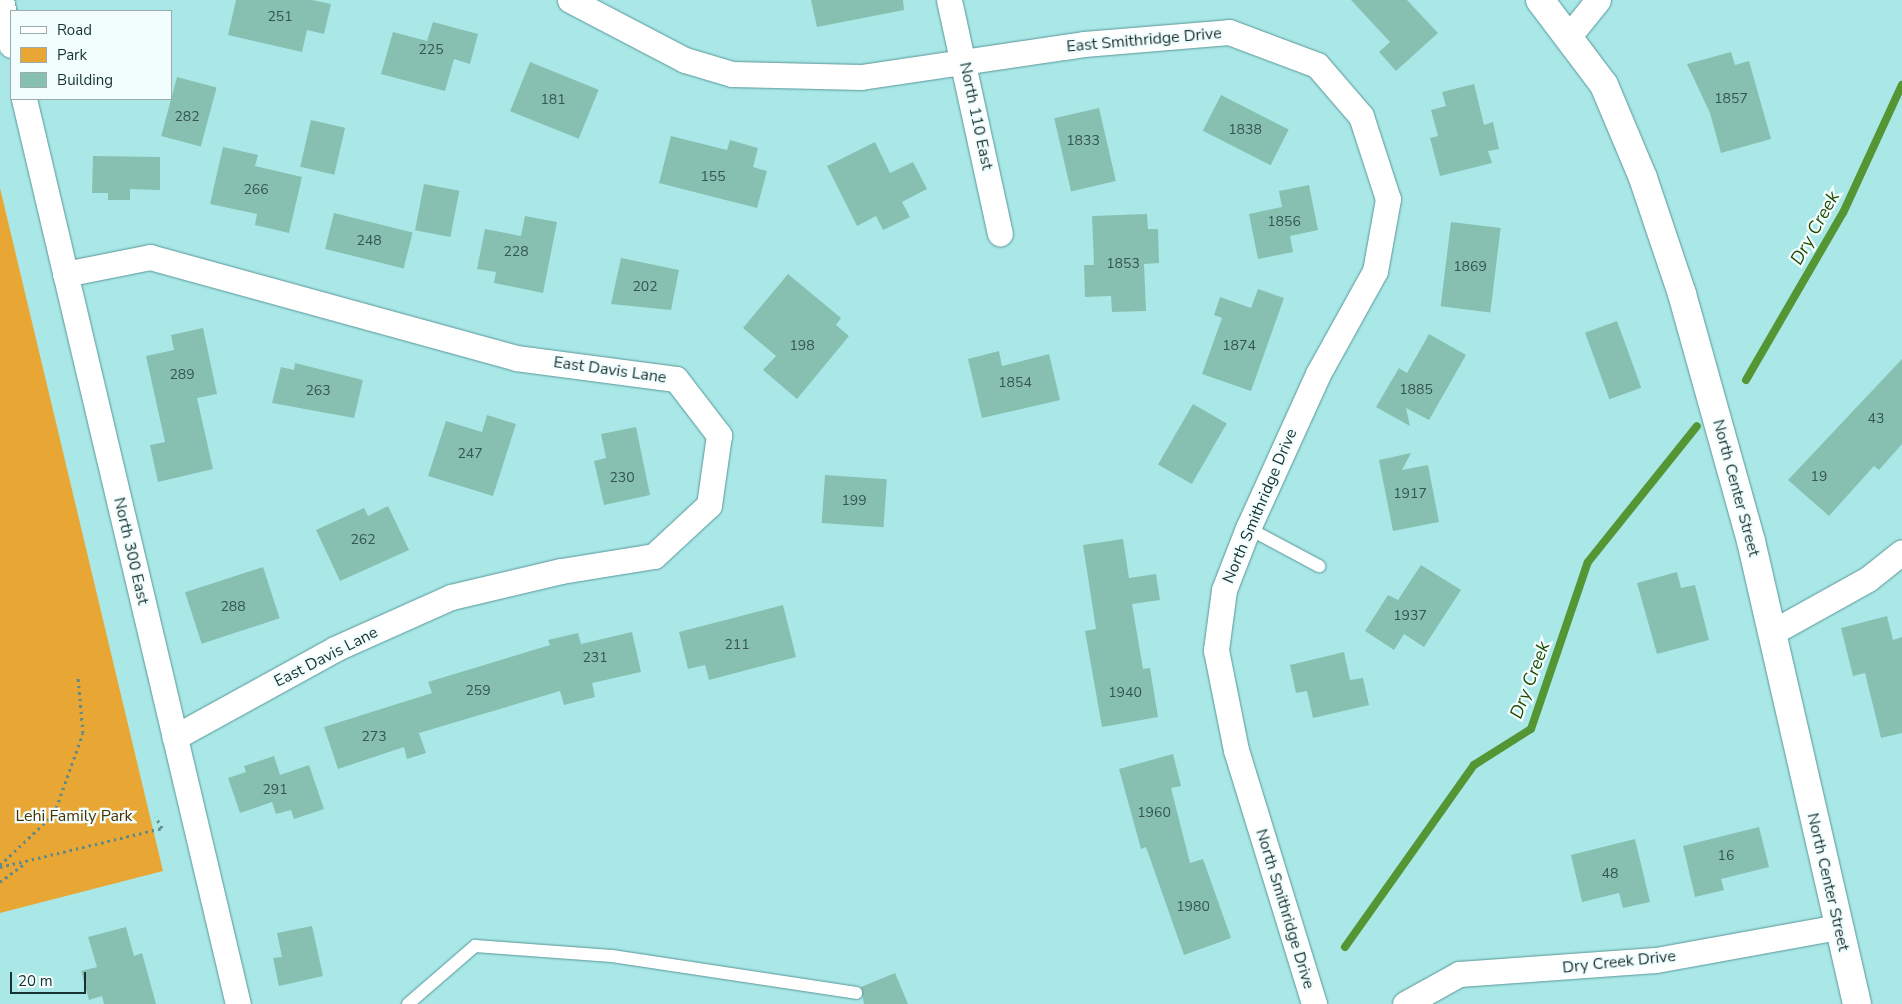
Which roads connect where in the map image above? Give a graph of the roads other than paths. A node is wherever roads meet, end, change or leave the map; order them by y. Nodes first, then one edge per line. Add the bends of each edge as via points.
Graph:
1 (1, 0) edge
2 (570, 0) edge
3 (594, 0) edge
4 (949, 0) edge
5 (1540, 0) edge
6 (1598, 0) edge
7 (628, 31) junction
8 (1569, 36) junction
9 (10, 40) edge
10 (965, 63) junction
11 (1317, 65) joint
12 (24, 100) edge
13 (1000, 233) dead end
14 (65, 274) junction
15 (1248, 528) junction
16 (1902, 552) edge
17 (1319, 566) dead end
18 (1772, 633) junction
19 (175, 737) junction
20 (1838, 927) junction
21 (856, 993) dead end
22 (238, 1004) edge
23 (408, 1004) edge
24 (1314, 1004) edge
25 (1405, 1004) edge
26 (1857, 1004) edge

1 - 9 street
2 - 7 street
3 - 7 street
4 - 10 street, North 110 East
5 - 8 street, North Center Street
6 - 8 street
7 - 10 street, East Smithridge Drive via 685,60 732,74 861,77
8 - 18 street, North Center Street via 1604,85 1643,178 1703,367
10 - 11 street, East Smithridge Drive via 1084,44 1229,32
10 - 13 street, North 110 East
11 - 15 street, North Smithridge Drive via 1361,116 1388,199 1375,271 1318,374
12 - 14 street, North 300 East
14 - 19 street, North 300 East
14 - 19 street, East Davis Lane via 150,257 516,358 676,379 719,435 709,505 654,556 561,570 451,597 336,649
15 - 17 lane
15 - 24 street, North Smithridge Drive via 1224,590 1216,650 1236,750
16 - 18 street via 1868,579
18 - 20 street, North Center Street
19 - 22 street, North 300 East
20 - 25 street, Dry Creek Drive via 1656,960 1459,974
20 - 26 street, North Center Street
21 - 23 lane via 612,956 475,946

